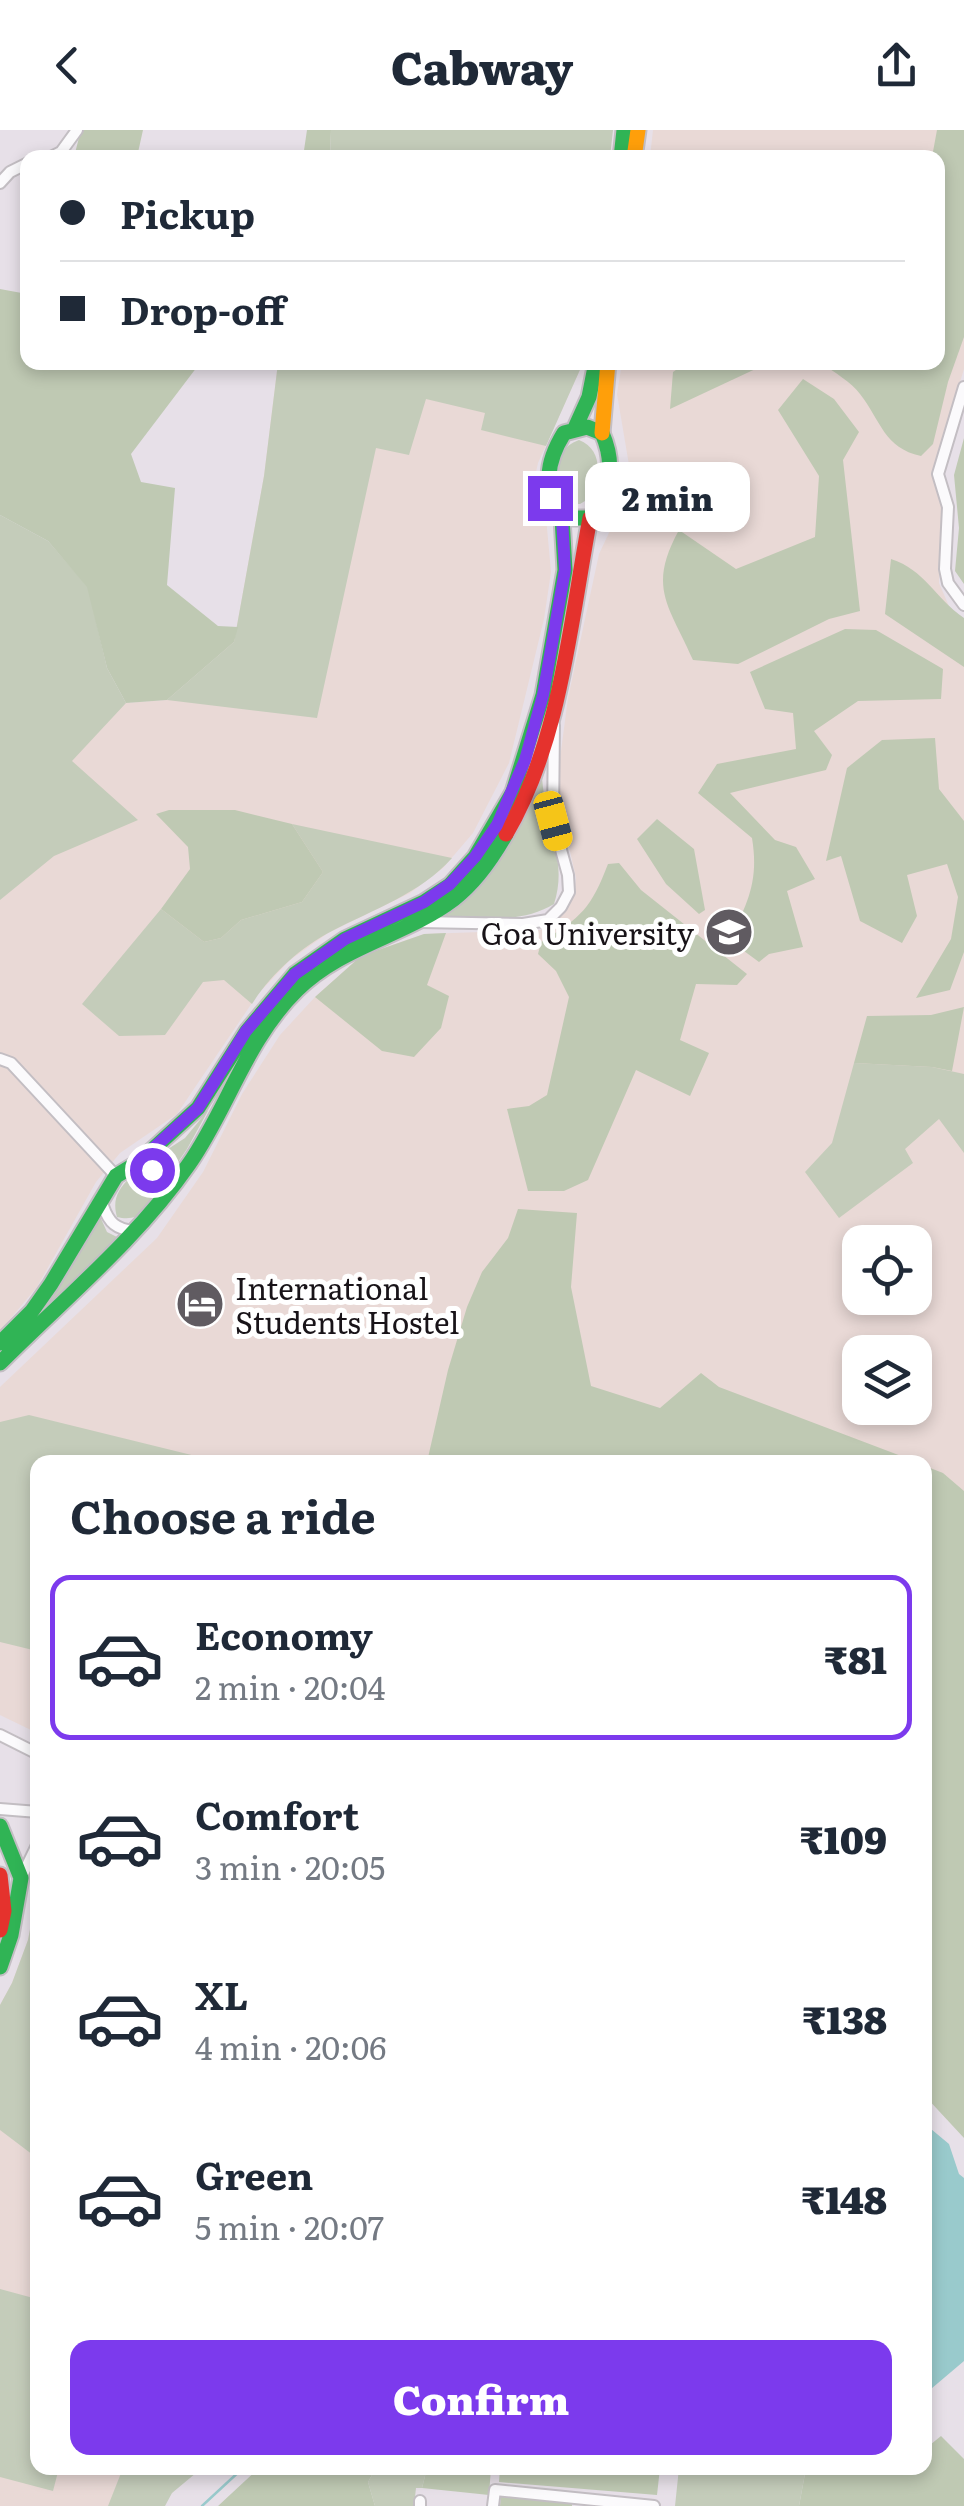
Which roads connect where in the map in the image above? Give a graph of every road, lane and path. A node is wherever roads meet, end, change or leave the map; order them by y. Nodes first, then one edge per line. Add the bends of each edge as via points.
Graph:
1 (5, 171) edge
2 (0, 183) edge
3 (594, 370) edge
4 (607, 370) edge
5 (964, 386) edge
6 (575, 428) junction
7 (602, 433) junction
8 (562, 518) junction
9 (590, 518) junction
10 (964, 606) edge
11 (555, 704) junction
12 (410, 922) junction
13 (0, 1059) edge
14 (138, 1162) junction
15 (108, 1190) junction
16 (164, 1198) junction
17 (135, 1231) junction
18 (0, 1343) edge
19 (0, 1363) edge
20 (0, 1735) edge
21 (22, 1747) junction
22 (2, 1750) edge
23 (30, 1750) edge
24 (0, 1809) edge
25 (30, 1811) edge
26 (0, 1826) edge
27 (30, 1859) edge
28 (0, 1875) edge
29 (21, 1878) junction
30 (0, 1930) edge
31 (0, 1967) edge
32 (580, 2502) edge
33 (493, 2506) edge
34 (654, 2506) edge

1 - 2 street
3 - 6 main road
4 - 7 main road
5 - 10 street via 938,474 948,507 948,583
6 - 7 main road
6 - 8 main road via 550,454 546,482
7 - 9 main road via 612,478
8 - 9 main road
8 - 14 main road via 565,570 543,695 497,825 450,884 345,939 295,974 246,1031 198,1108
9 - 11 main road
11 - 12 main road via 525,796 488,862 462,893
11 - 12 street via 553,821 569,892 561,907 548,920 523,924
12 - 16 main road via 319,970 285,1002
13 - 15 street via 12,1063
14 - 15 main road
14 - 16 street via 163,1183
15 - 17 street via 111,1224
15 - 18 main road via 32,1311
16 - 17 main road
17 - 19 main road
20 - 21 street
21 - 22 street
21 - 23 street
24 - 25 street
26 - 29 main road
27 - 29 street
28 - 30 main road
29 - 31 main road
32 - 33 street via 495,2490
32 - 34 street

